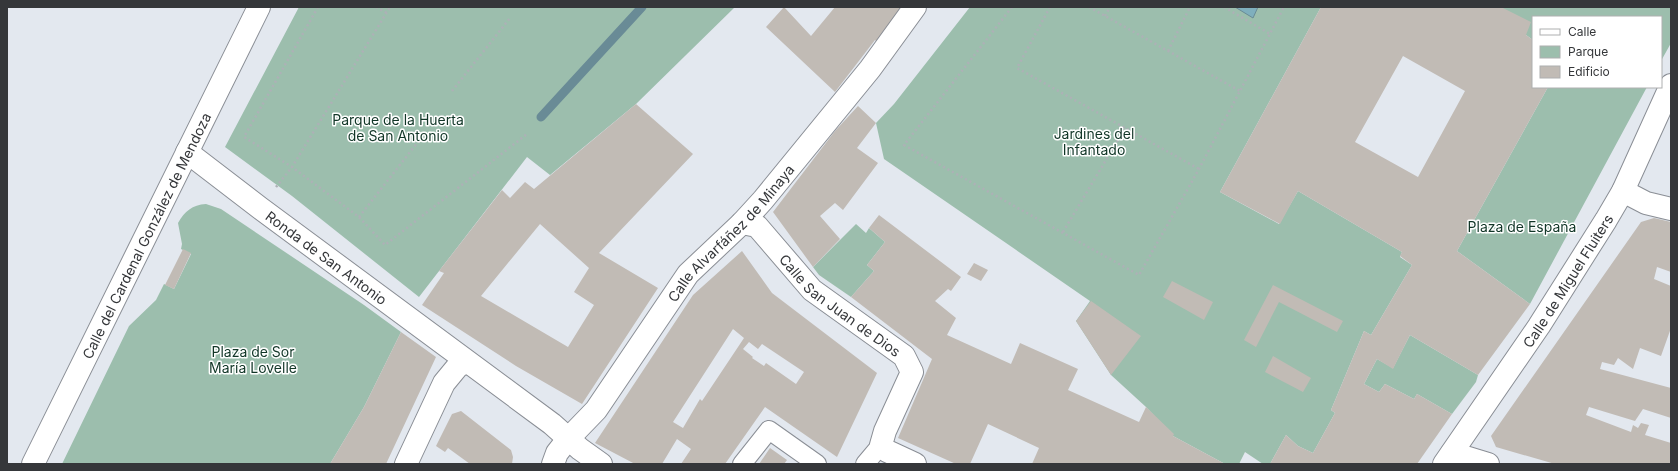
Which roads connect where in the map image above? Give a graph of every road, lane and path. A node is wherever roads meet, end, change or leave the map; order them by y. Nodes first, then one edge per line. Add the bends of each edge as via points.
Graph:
1 (259, 7) edge
2 (318, 7) edge
3 (376, 7) edge
4 (390, 7) edge
5 (916, 7) edge
6 (1012, 7) edge
7 (1050, 7) edge
8 (1089, 7) edge
9 (1110, 7) edge
10 (1190, 7) edge
11 (1224, 7) edge
12 (1284, 7) edge
13 (387, 13) junction
14 (1105, 16) junction
15 (510, 18) dead end
16 (1270, 34) junction
17 (1168, 51) junction
18 (1671, 85) edge
19 (452, 91) dead end
20 (1240, 91) junction
21 (1125, 128) junction
22 (526, 134) dead end
23 (421, 138) dead end
24 (187, 152) junction
25 (292, 167) junction
26 (1200, 169) junction
27 (1623, 191) junction
28 (1671, 209) edge
29 (358, 217) junction
30 (742, 223) junction
31 (1063, 232) junction
32 (466, 362) junction
33 (568, 439) junction
34 (881, 445) junction
35 (1448, 458) edge
36 (33, 464) edge
37 (406, 464) edge
38 (553, 464) edge
39 (601, 464) edge
40 (742, 464) edge
41 (817, 464) edge
42 (865, 464) edge
43 (915, 464) edge
44 (1488, 464) edge

1 - 24 street, Calle del Cardenal González de Mendoza
2 - 25 path via 244,137
3 - 13 path
4 - 13 path
5 - 30 street, Calle Alvarfáñez de Minaya via 870,69
6 - 31 path via 904,145
7 - 21 path via 1017,68
8 - 14 path
9 - 14 path
10 - 17 path
11 - 16 path
12 - 16 path
13 - 25 path
14 - 17 path
15 - 19 path
16 - 20 path
17 - 20 path
18 - 27 street, Calle de Miguel Fluiters
20 - 26 path
21 - 26 path
21 - 31 path
22 - 29 path via 385,245
23 - 29 path
24 - 32 street, Ronda de San Antonio
24 - 36 street, Calle del Cardenal González de Mendoza
25 - 29 path
26 - 31 path via 1139,275
27 - 28 street via 1646,203
27 - 35 street, Calle de Miguel Fluiters via 1539,326
30 - 33 street, Calle Alvarfáñez de Minaya via 688,274 596,410
30 - 34 street, Calle San Juan de Dios via 757,226 812,290 904,356 912,372
32 - 33 street, Ronda de San Antonio via 552,424
32 - 37 street via 458,366 444,383
33 - 38 street, Calle Alvarfáñez de Minaya via 557,453
33 - 39 street, Ronda de San Antonio
34 - 42 street, Calle San Juan de Dios
34 - 43 street via 886,451
35 - 44 street
40 - 41 street via 769,430

